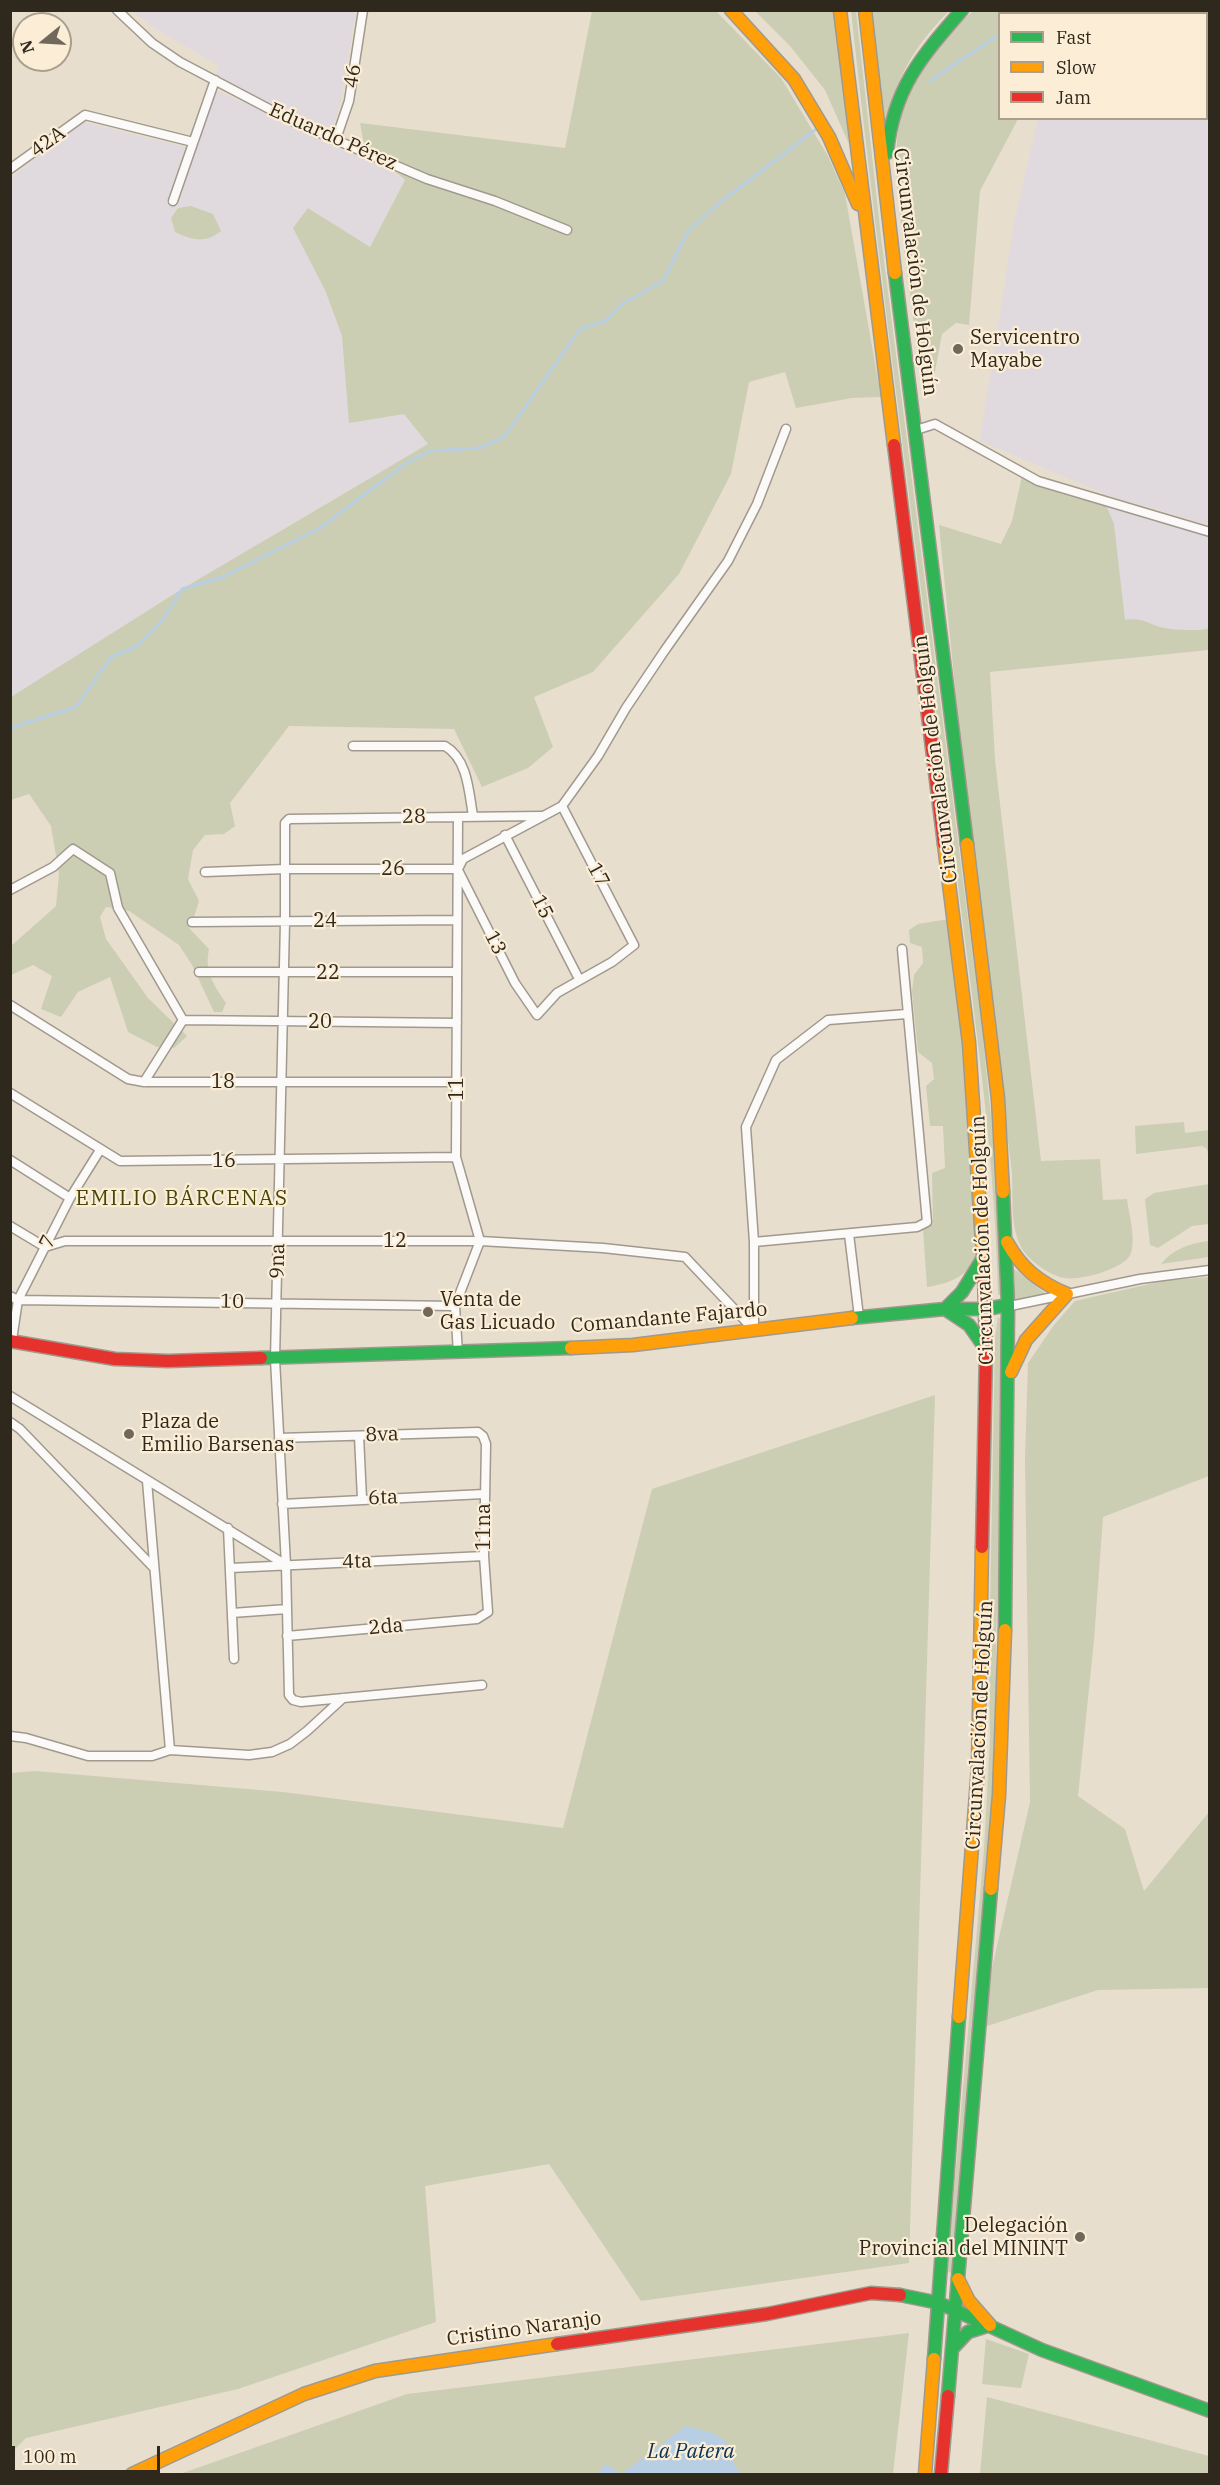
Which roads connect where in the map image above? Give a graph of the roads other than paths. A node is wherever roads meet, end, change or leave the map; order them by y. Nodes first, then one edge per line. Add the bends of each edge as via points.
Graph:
1 (117, 10) edge
2 (363, 10) edge
3 (731, 10) edge
4 (840, 10) edge
5 (865, 10) edge
6 (962, 10) edge
7 (215, 80) junction
8 (336, 139) junction
9 (193, 142) junction
10 (10, 169) edge
11 (173, 201) dead end
12 (886, 210) junction
13 (865, 219) junction
14 (567, 230) dead end
15 (786, 429) dead end
16 (916, 430) junction
17 (1209, 532) edge
18 (353, 746) dead end
19 (562, 806) junction
20 (473, 816) junction
21 (542, 816) junction
22 (458, 817) junction
23 (287, 820) joint
24 (505, 835) junction
25 (285, 869) junction
26 (458, 869) junction
27 (205, 872) dead end
28 (10, 890) edge
29 (458, 920) junction
30 (192, 922) dead end
31 (285, 922) junction
32 (902, 949) dead end
33 (200, 972) dead end
34 (457, 972) junction
35 (283, 973) junction
36 (579, 979) junction
37 (10, 1005) edge
38 (907, 1014) junction
39 (183, 1020) junction
40 (282, 1022) junction
41 (457, 1023) junction
42 (144, 1082) junction
43 (457, 1082) junction
44 (281, 1083) junction
45 (10, 1093) edge
46 (100, 1150) junction
47 (456, 1157) junction
48 (10, 1160) edge
49 (279, 1160) junction
50 (70, 1198) junction
51 (10, 1226) edge
52 (849, 1234) junction
53 (1005, 1239) junction
54 (278, 1241) junction
55 (480, 1241) junction
56 (754, 1242) junction
57 (45, 1247) junction
58 (984, 1255) junction
59 (1209, 1270) edge
60 (1067, 1294) junction
61 (14, 1298) edge
62 (277, 1303) junction
63 (455, 1305) junction
64 (1008, 1305) junction
65 (945, 1309) junction
66 (986, 1309) junction
67 (859, 1317) junction
68 (754, 1330) junction
69 (11, 1341) edge
70 (986, 1351) junction
71 (458, 1353) junction
72 (274, 1359) junction
73 (1008, 1384) junction
74 (10, 1396) edge
75 (10, 1422) edge
76 (359, 1436) junction
77 (483, 1436) joint
78 (279, 1438) junction
79 (147, 1481) junction
80 (484, 1494) junction
81 (362, 1499) junction
82 (282, 1504) junction
83 (228, 1528) junction
84 (484, 1556) junction
85 (286, 1565) junction
86 (154, 1568) junction
87 (231, 1568) junction
88 (287, 1609) junction
89 (232, 1613) junction
90 (483, 1616) joint
91 (287, 1636) junction
92 (234, 1659) dead end
93 (482, 1685) dead end
94 (343, 1698) junction
95 (10, 1736) edge
96 (170, 1750) junction
97 (957, 2276) junction
98 (939, 2303) junction
99 (955, 2311) junction
100 (990, 2325) junction
101 (952, 2349) junction
102 (1209, 2411) edge
103 (132, 2475) edge
104 (925, 2475) edge
105 (941, 2475) edge

1 - 7 street, Eduardo Pérez via 152,43
2 - 8 street, 46 via 349,101
3 - 13 main road via 794,79 829,137
4 - 13 main road, Circunvalación de Holguín
5 - 12 main road, Circunvalación de Holguín
6 - 12 main road via 922,56 891,114 886,149
7 - 8 street, Eduardo Pérez via 294,122
7 - 9 street
8 - 14 street, Eduardo Pérez via 427,179
9 - 10 street, 42A via 85,115
9 - 11 street
12 - 16 main road, Circunvalación de Holguín
13 - 58 main road, Circunvalación de Holguín via 969,1043
15 - 19 street via 757,504 728,561
16 - 17 street via 935,424 1038,481
16 - 53 main road, Circunvalación de Holguín via 998,1099
18 - 20 street via 445,746 453,750 467,779
19 - 21 street
19 - 36 street, 17 via 634,945
20 - 21 street, 28
20 - 22 street, 28
21 - 24 street
22 - 23 street, 28
22 - 26 street, 11
23 - 25 street, 9na
24 - 26 street via 463,859
24 - 36 street, 15
25 - 26 street, 26
25 - 27 street, 26
25 - 31 street, 9na
26 - 29 street, 11
26 - 36 street, 13 via 515,983 537,1015 557,993
28 - 39 street via 53,867 73,849 110,873 118,908
29 - 31 street, 24
29 - 34 street, 11
30 - 31 street, 24
31 - 35 street, 9na
32 - 38 street
33 - 35 street, 22
34 - 35 street, 22
34 - 41 street, 11
35 - 40 street, 9na
37 - 42 street, 18 via 128,1079
38 - 52 street via 927,1222 917,1227
38 - 56 street via 828,1020 776,1060 746,1127
39 - 40 street, 20
39 - 42 street
40 - 41 street, 20
40 - 44 street, 9na
41 - 43 street, 11
42 - 44 street, 18
43 - 44 street, 18
43 - 47 street, 11
44 - 49 street, 9na
45 - 46 street, 16
46 - 49 street, 16 via 120,1161
46 - 50 street, 7
47 - 49 street, 16
47 - 55 street, 11
48 - 50 street
49 - 54 street, 9na
50 - 57 street, 7
51 - 57 street
52 - 56 street
52 - 67 street
53 - 60 main road via 1029,1273 1043,1285
53 - 64 main road, Circunvalación de Holguín
54 - 55 street, 12
54 - 57 street, 12 via 65,1241
54 - 62 street, 9na
55 - 63 street
55 - 68 street, 12 via 685,1257
56 - 68 street
57 - 61 street, 7
58 - 65 main road via 968,1286
58 - 66 main road, Circunvalación de Holguín
59 - 60 street
60 - 64 street
60 - 73 main road via 1014,1360
61 - 62 street, 10
61 - 69 street, 7
62 - 63 street, 10
62 - 72 street, 9na
63 - 71 street
64 - 66 main road, Comandante Fajardo
64 - 73 main road, Circunvalación de Holguín
65 - 66 main road, Comandante Fajardo
65 - 67 main road, Comandante Fajardo
65 - 70 main road via 975,1330
66 - 70 main road, Circunvalación de Holguín
67 - 68 main road, Comandante Fajardo
68 - 71 main road, Comandante Fajardo via 633,1345
69 - 72 main road, Comandante Fajardo via 115,1359
70 - 98 main road, Circunvalación de Holguín via 978,1767
71 - 72 main road, Comandante Fajardo
72 - 78 street, 9na
73 - 97 main road, Circunvalación de Holguín via 999,1795
74 - 79 street
75 - 86 street
76 - 77 street, 8va via 478,1432
76 - 78 street, 8va
76 - 81 street
77 - 80 street, 11na
78 - 82 street, 9na
79 - 83 street
79 - 86 street
80 - 81 street, 6ta
80 - 84 street, 11na
81 - 82 street, 6ta
82 - 85 street, 9na
83 - 85 street
83 - 87 street
84 - 85 street, 4ta
84 - 90 street, 11na via 488,1612
85 - 87 street, 4ta
85 - 88 street, 9na
86 - 96 street
87 - 89 street
88 - 89 street
88 - 91 street, 9na
89 - 92 street
90 - 91 street, 2da
91 - 94 street, 9na via 289,1695 293,1700
93 - 94 street
94 - 96 street via 290,1744 272,1752 223,1755
95 - 96 street via 26,1737 88,1756 152,1756
97 - 99 main road, Circunvalación de Holguín
97 - 100 main road via 969,2301
98 - 99 main road, Cristino Naranjo
98 - 103 main road, Cristino Naranjo via 871,2293 767,2314 375,2371 304,2394
98 - 104 main road, Circunvalación de Holguín
99 - 100 main road, Cristino Naranjo
99 - 101 main road, Circunvalación de Holguín
100 - 101 main road via 965,2333
100 - 102 main road, Cristino Naranjo via 1042,2350
101 - 105 main road, Circunvalación de Holguín

